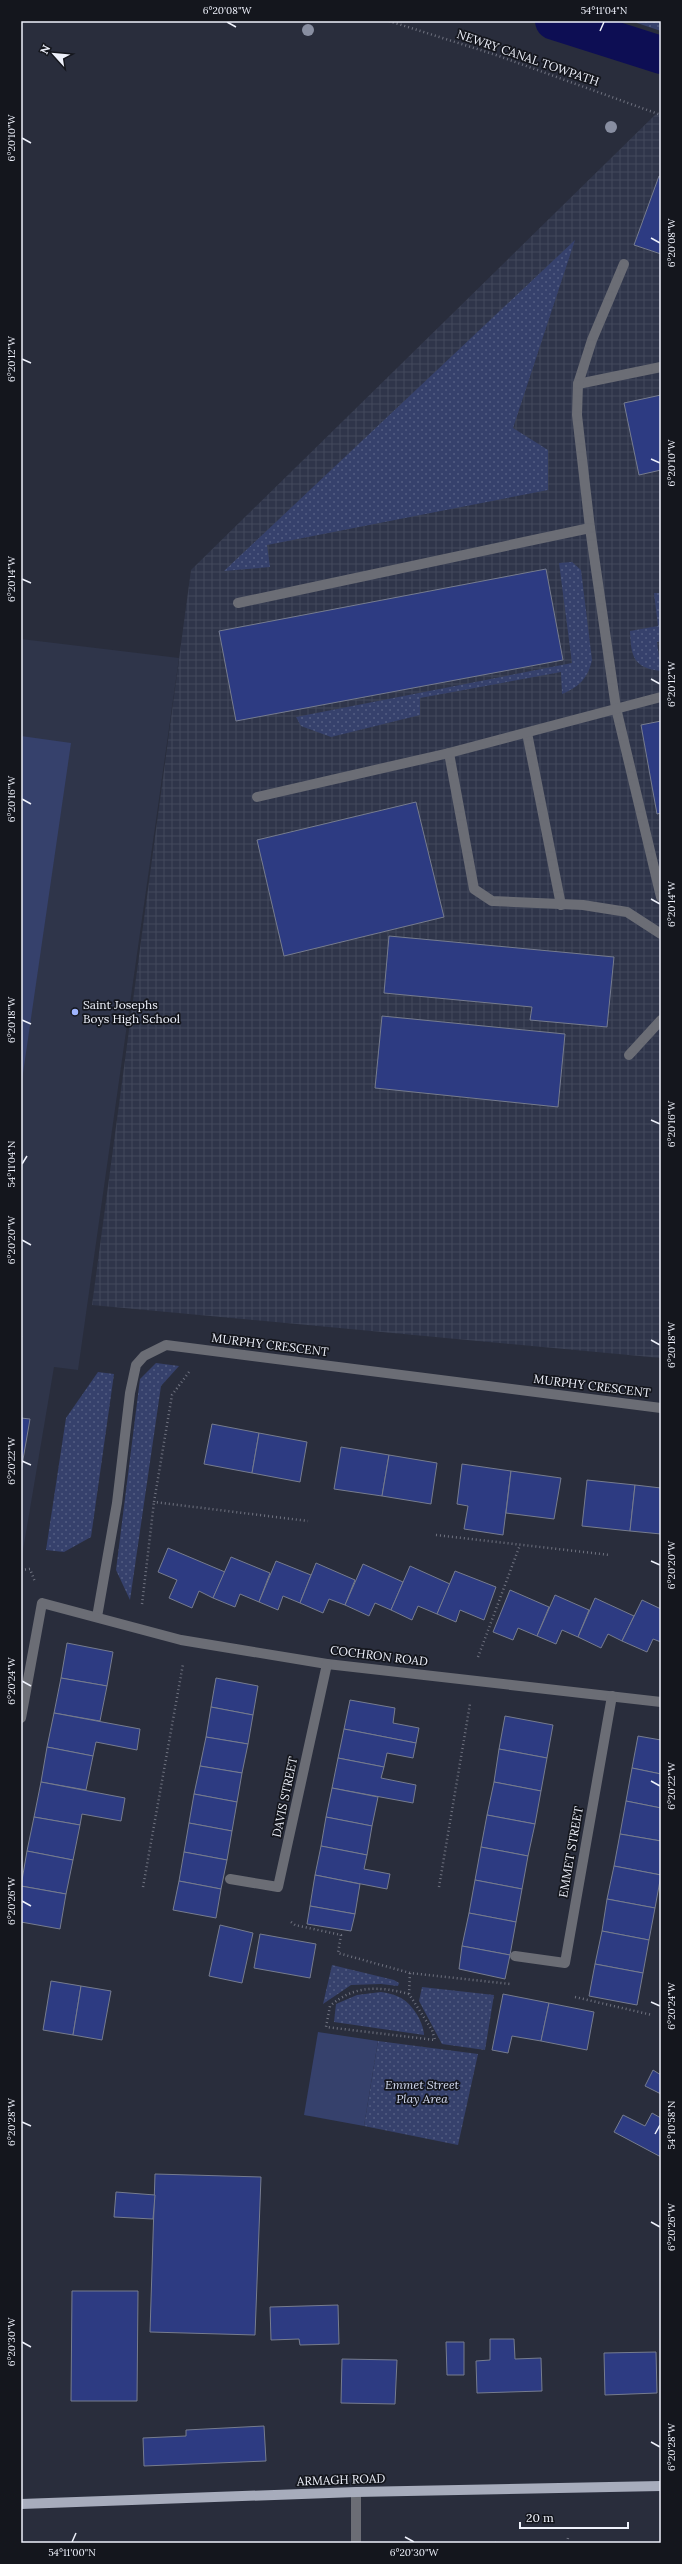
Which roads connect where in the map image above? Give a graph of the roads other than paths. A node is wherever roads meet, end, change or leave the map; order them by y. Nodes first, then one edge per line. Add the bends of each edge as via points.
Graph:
1 (624, 264) dead end
2 (661, 367) edge
3 (578, 384) junction
4 (590, 528) junction
5 (238, 603) dead end
6 (661, 698) edge
7 (616, 708) junction
8 (527, 733) junction
9 (449, 753) junction
10 (257, 797) dead end
11 (661, 897) edge
12 (561, 905) junction
13 (661, 934) edge
14 (661, 1020) edge
15 (629, 1055) dead end
16 (661, 1408) edge
17 (97, 1617) junction
18 (327, 1664) junction
19 (612, 1696) junction
20 (661, 1702) edge
21 (21, 1718) edge
22 (230, 1879) dead end
23 (515, 1956) dead end
24 (661, 2486) edge
25 (356, 2492) junction
26 (21, 2504) edge
27 (356, 2543) edge

1 - 3 street via 592,340
2 - 3 street
3 - 4 street via 577,415
4 - 5 street
4 - 7 street
6 - 7 street
7 - 8 street
7 - 11 street
8 - 9 street
8 - 12 street
9 - 10 street
9 - 12 street via 474,890 492,902
12 - 13 street via 627,912
14 - 15 street
16 - 17 street, MURPHY CRESCENT via 166,1345 144,1356 136,1365 130,1393 117,1503
17 - 18 street, COCHRON ROAD via 181,1640
17 - 21 street, COCHRON ROAD via 42,1603
18 - 19 street, COCHRON ROAD
18 - 22 street, DAVIS STREET via 278,1887
19 - 20 street, COCHRON ROAD
19 - 23 street, EMMET STREET via 565,1963
24 - 25 main road, ARMAGH ROAD
25 - 26 main road, ARMAGH ROAD
25 - 27 street

